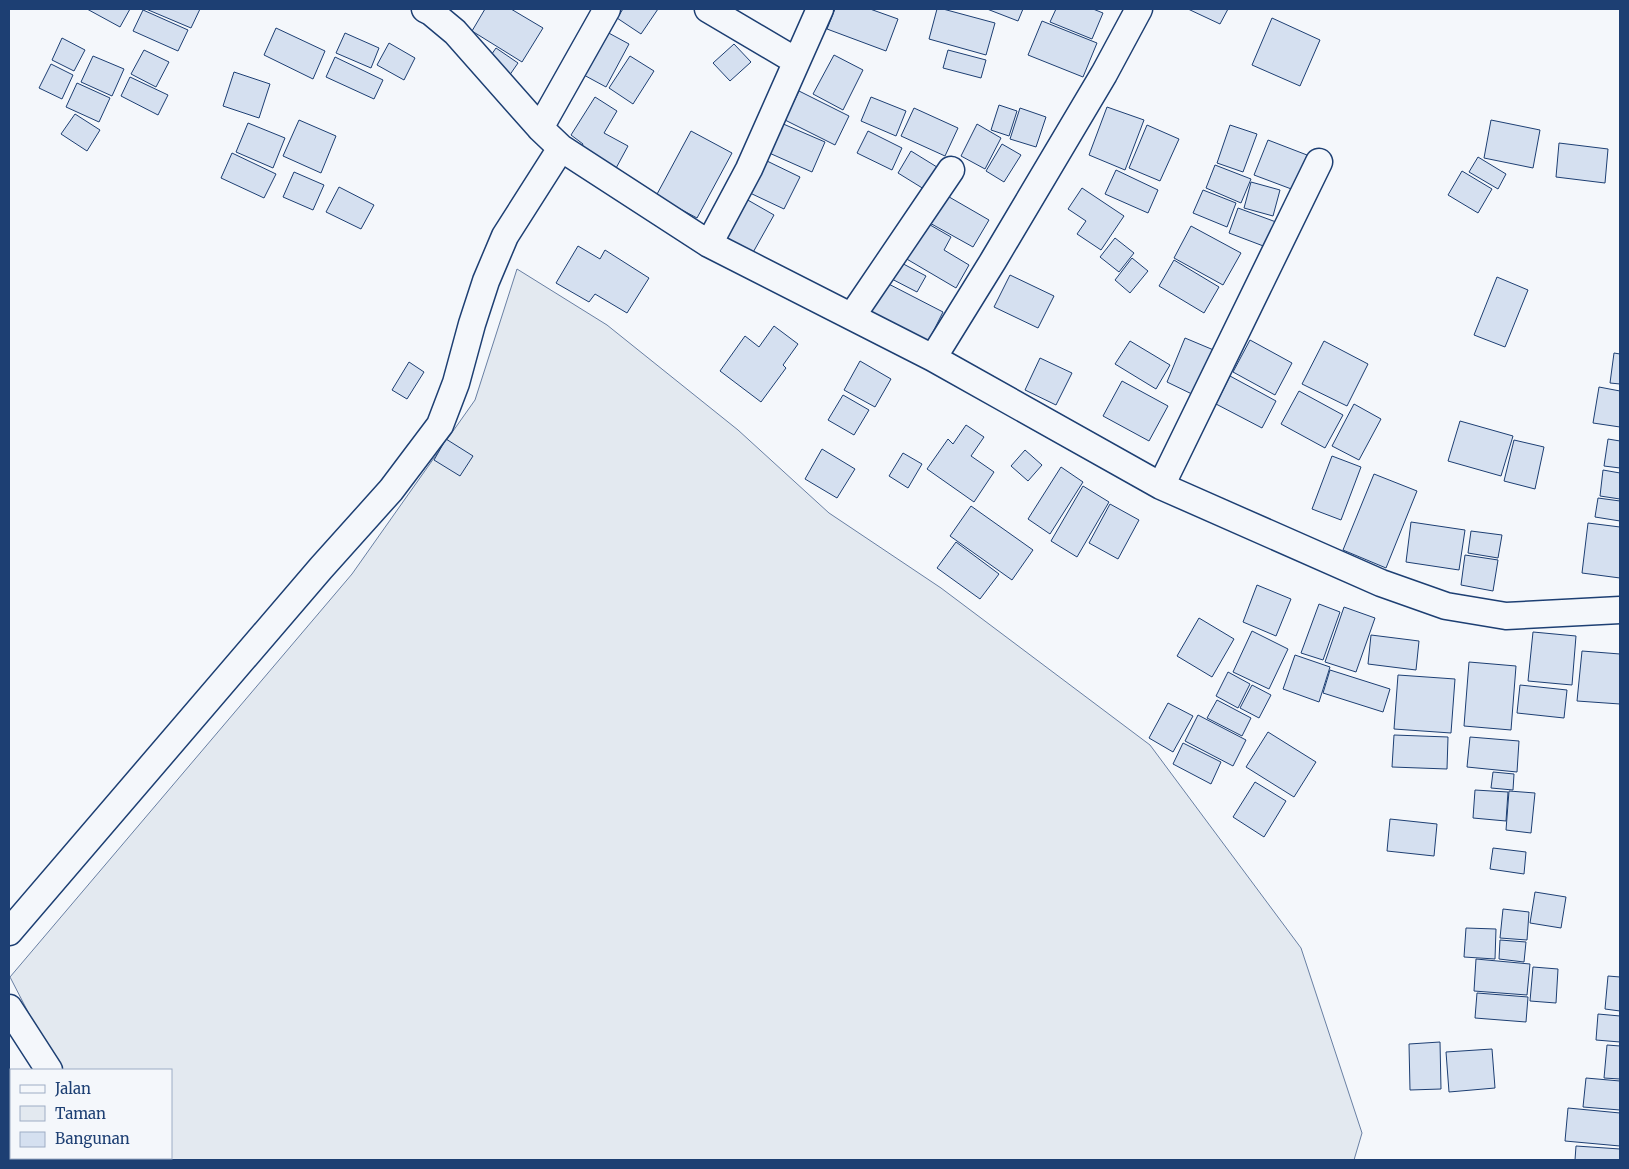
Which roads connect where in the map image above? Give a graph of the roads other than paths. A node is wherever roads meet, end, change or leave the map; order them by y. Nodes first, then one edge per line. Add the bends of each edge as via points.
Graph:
1 (426, 9) edge
2 (607, 9) edge
3 (708, 9) edge
4 (820, 9) edge
5 (1139, 9) edge
6 (796, 62) junction
7 (540, 128) junction
8 (561, 148) junction
9 (1319, 162) dead end
10 (950, 170) dead end
11 (709, 244) junction
12 (852, 316) junction
13 (933, 358) junction
14 (1161, 486) junction
15 (1620, 610) edge
16 (9, 932) edge
17 (9, 1008) edge
18 (48, 1069) edge

1 - 7 street via 455,32
2 - 7 street
3 - 6 street
4 - 6 street
5 - 13 street via 1104,74
6 - 11 street via 748,169
7 - 8 street
8 - 11 street
8 - 16 street via 505,236 486,281 440,425 391,490
9 - 14 street
10 - 12 street
11 - 12 street
12 - 13 street
13 - 14 street
14 - 15 street via 1381,583 1446,606 1506,616
17 - 18 street

